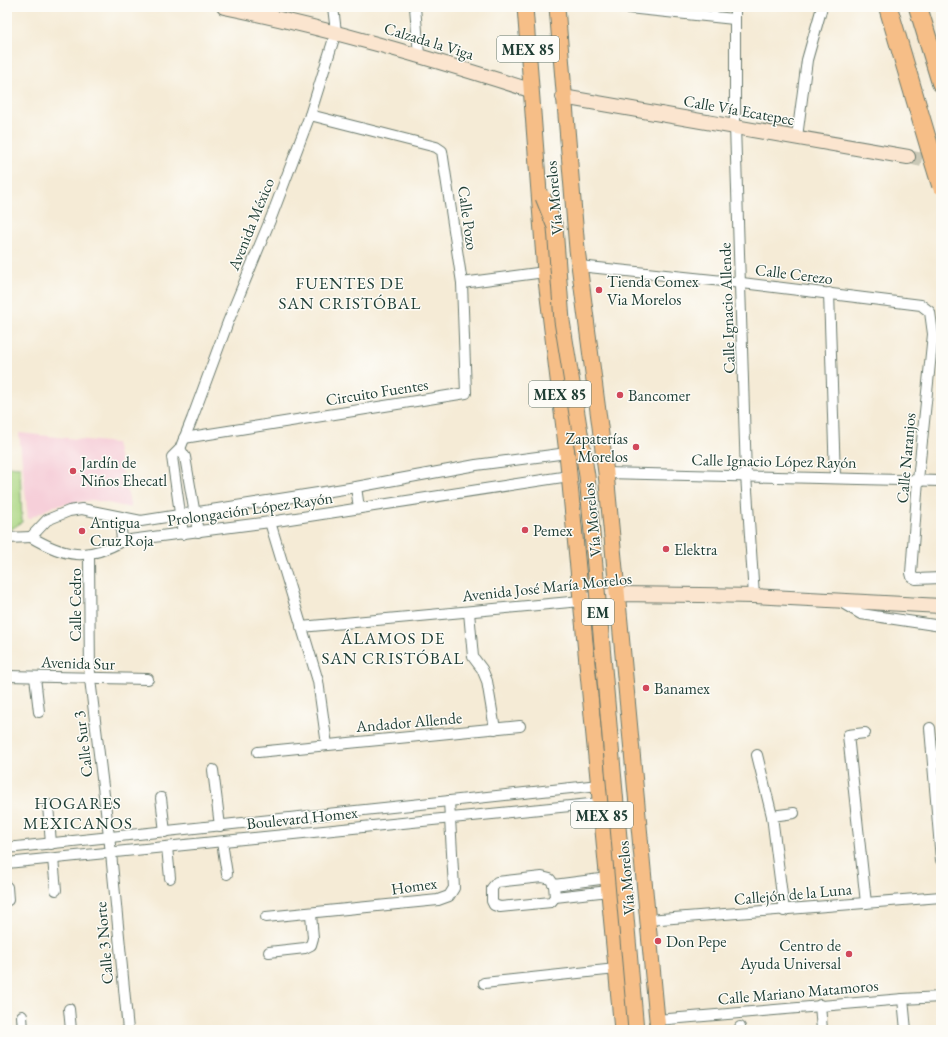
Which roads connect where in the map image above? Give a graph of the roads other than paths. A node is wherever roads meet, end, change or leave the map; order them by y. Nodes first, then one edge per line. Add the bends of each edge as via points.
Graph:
1 (224, 7) edge
2 (332, 7) edge
3 (415, 7) edge
4 (525, 7) edge
5 (557, 7) edge
6 (619, 7) edge
7 (735, 7) edge
8 (822, 7) edge
9 (888, 7) edge
10 (918, 7) edge
11 (264, 11) edge
12 (734, 19) junction
13 (336, 32) junction
14 (419, 55) junction
15 (941, 83) edge
16 (530, 90) junction
17 (563, 97) junction
18 (310, 115) junction
19 (735, 126) junction
20 (797, 137) junction
21 (908, 157) tunnel mouth
22 (941, 185) edge
23 (541, 192) junction
24 (579, 266) junction
25 (545, 272) junction
26 (462, 283) junction
27 (742, 283) junction
28 (829, 294) junction
29 (930, 312) joint
30 (184, 438) junction
31 (180, 449) junction
32 (567, 453) junction
33 (606, 473) junction
34 (746, 475) junction
35 (569, 476) junction
36 (835, 477) junction
37 (918, 480) junction
38 (941, 481) edge
39 (356, 487) junction
40 (359, 508) junction
41 (195, 513) junction
42 (180, 515) junction
43 (120, 517) junction
44 (270, 522) junction
45 (198, 532) junction
46 (183, 534) junction
47 (31, 537) junction
48 (7, 538) edge
49 (122, 541) junction
50 (89, 554) junction
51 (941, 578) edge
52 (618, 594) junction
53 (754, 596) junction
54 (581, 601) junction
55 (839, 601) junction
56 (941, 606) edge
57 (469, 612) junction
58 (941, 626) edge
59 (301, 627) junction
60 (7, 676) edge
61 (35, 677) junction
62 (90, 679) junction
63 (148, 679) dead end
64 (39, 712) dead end
65 (520, 726) dead end
66 (930, 728) dead end
67 (495, 729) junction
68 (865, 733) dead end
69 (327, 745) junction
70 (258, 752) dead end
71 (757, 755) dead end
72 (213, 770) dead end
73 (599, 785) junction
74 (161, 798) dead end
75 (449, 801) junction
76 (600, 803) junction
77 (48, 805) dead end
78 (794, 813) dead end
79 (316, 816) junction
80 (772, 816) junction
81 (450, 817) junction
82 (220, 826) junction
83 (165, 832) junction
84 (318, 832) junction
85 (109, 838) junction
86 (222, 842) junction
87 (51, 844) junction
88 (7, 848) edge
89 (167, 848) junction
90 (111, 853) junction
91 (53, 859) junction
92 (941, 860) edge
93 (7, 863) edge
94 (226, 874) dead end
95 (170, 878) dead end
96 (608, 884) junction
97 (554, 885) junction
98 (7, 887) edge
99 (56, 890) dead end
100 (555, 897) junction
101 (941, 897) edge
102 (8, 900) dead end
103 (866, 903) junction
104 (784, 911) junction
105 (310, 914) junction
106 (266, 917) dead end
107 (648, 920) junction
108 (269, 952) dead end
109 (616, 969) junction
110 (484, 982) dead end
111 (941, 997) edge
112 (903, 998) junction
113 (820, 1005) junction
114 (69, 1009) dead end
115 (22, 1016) dead end
116 (657, 1025) edge
117 (23, 1030) edge
118 (71, 1030) edge
119 (128, 1030) edge
120 (622, 1030) edge
121 (636, 1030) edge
122 (822, 1030) edge
123 (906, 1030) edge

1 - 11 main road, Calzada la Viga
2 - 13 street, Avenida México
3 - 14 street
4 - 16 main road, Vía Morelos / MEX 85
5 - 17 main road, Vía Morelos / MEX 85
6 - 12 street
7 - 12 street, Calle Ignacio Allende
8 - 20 street via 808,60
9 - 22 highway, bridge
10 - 15 highway
11 - 13 main road, Calzada la Viga
12 - 19 street, Calle Ignacio Allende
13 - 14 main road, Calzada la Viga
13 - 18 street, Avenida México
14 - 16 main road, Calzada la Viga
16 - 23 main road, Vía Morelos / MEX 85
17 - 19 main road, Calle Vía Ecatepec
17 - 24 main road, Vía Morelos / MEX 85
18 - 26 street, Calle Pozo via 436,147 442,151
18 - 30 street, Avenida México
19 - 20 main road, Calle Vía Ecatepec
19 - 27 street, Calle Ignacio Allende
20 - 21 main road, Calle Vía Ecatepec
23 - 25 main road, Vía Morelos / MEX 85
23 - 121 main road, EM, bridge via 555,227 562,321 586,476
24 - 27 street, Calle Cerezo
24 - 33 main road, Vía Morelos / MEX 85
25 - 26 street
25 - 32 main road, Vía Morelos / MEX 85
26 - 30 street, Circuito Fuentes via 466,393
27 - 28 street, Calle Cerezo
27 - 34 street, Calle Ignacio Allende
28 - 29 street, Calle Cerezo via 921,305
28 - 36 street
29 - 37 street, Calle Naranjos via 933,334
30 - 31 street, Avenida México
31 - 41 street via 185,457
31 - 42 street, Avenida México via 172,457
32 - 35 main road, Vía Morelos / MEX 85
32 - 39 street, Prolongación López Rayón via 476,465
33 - 34 street, Calle Ignacio López Rayón
33 - 52 main road, Vía Morelos / MEX 85
34 - 36 street, Calle Ignacio López Rayón
34 - 53 street, Calle Ignacio Allende
35 - 40 street, Prolongación López Rayón
35 - 54 main road, Vía Morelos / MEX 85
36 - 37 street, Calle Ignacio López Rayón
37 - 38 street, Calle Ignacio López Rayón
37 - 51 street, Calle Naranjos via 911,573 916,579
39 - 40 street
39 - 41 street, Prolongación López Rayón
40 - 44 street, Prolongación López Rayón
41 - 42 street, Prolongación López Rayón
41 - 45 street
42 - 43 street, Prolongación López Rayón via 141,521
42 - 46 street, Avenida México
43 - 47 street, Prolongación López Rayón via 82,509 69,511 47,520
43 - 49 street
44 - 45 street, Prolongación López Rayón
44 - 59 street
45 - 46 street, Prolongación López Rayón
46 - 49 street, Prolongación López Rayón
47 - 48 street
47 - 50 street, Prolongación López Rayón via 52,549 71,554
49 - 50 street, Prolongación López Rayón
50 - 62 street, Calle Cedro
52 - 53 main road, Avenida José María Morelos
52 - 54 main road, Avenida José María Morelos
52 - 107 main road, Vía Morelos / MEX 85
53 - 55 main road, Avenida José María Morelos
54 - 57 street, Avenida José María Morelos
54 - 73 main road, Vía Morelos / MEX 85
55 - 56 main road, Avenida José María Morelos
55 - 58 street via 862,614
57 - 59 street, Avenida José María Morelos
57 - 67 street via 474,657 487,681
59 - 69 street via 318,681
60 - 61 street, Avenida Sur
61 - 62 street, Avenida Sur
61 - 64 street
62 - 63 street, Avenida Sur
62 - 85 street, Calle Sur 3
65 - 67 street, Andador Allende
66 - 92 street
67 - 69 street, Andador Allende
68 - 103 street via 848,735
69 - 70 street, Andador Allende
71 - 80 street
72 - 82 street
73 - 75 street, Boulevard Homex
73 - 76 main road, Vía Morelos / MEX 85
74 - 83 street
75 - 79 street, Boulevard Homex
75 - 81 street, Homex
76 - 81 street, Boulevard Homex
76 - 96 main road, Vía Morelos / MEX 85
77 - 87 street
78 - 80 street
79 - 82 street, Boulevard Homex
79 - 84 street
80 - 104 street
81 - 84 street, Boulevard Homex
81 - 105 street, Homex via 454,888 449,896 438,900
82 - 83 street, Boulevard Homex
83 - 85 street, Boulevard Homex
84 - 86 street, Boulevard Homex
85 - 87 street, Boulevard Homex
85 - 90 street, Calle Sur 3
86 - 89 street, Boulevard Homex
86 - 94 street
87 - 88 street, Boulevard Homex
89 - 90 street, Boulevard Homex
89 - 95 street
90 - 91 street, Boulevard Homex
90 - 119 street, Calle 3 Norte
91 - 93 street, Boulevard Homex
91 - 99 street
96 - 97 street
96 - 100 street
96 - 109 main road, Vía Morelos / MEX 85
97 - 100 street
97 - 100 street via 550,879 542,877 500,881 492,888 492,901 500,907 545,904
98 - 102 street
101 - 103 street, Callejón de la Luna
103 - 104 street, Callejón de la Luna
104 - 107 street, Callejón de la Luna
105 - 106 street, Homex
105 - 108 street via 313,938 311,945
107 - 116 main road, Vía Morelos / MEX 85
109 - 110 street
109 - 120 main road, Vía Morelos / MEX 85
111 - 112 street, Calle Mariano Matamoros
112 - 113 street, Calle Mariano Matamoros
112 - 123 street
113 - 116 street, Calle Mariano Matamoros
113 - 122 street
114 - 118 street
115 - 117 street

